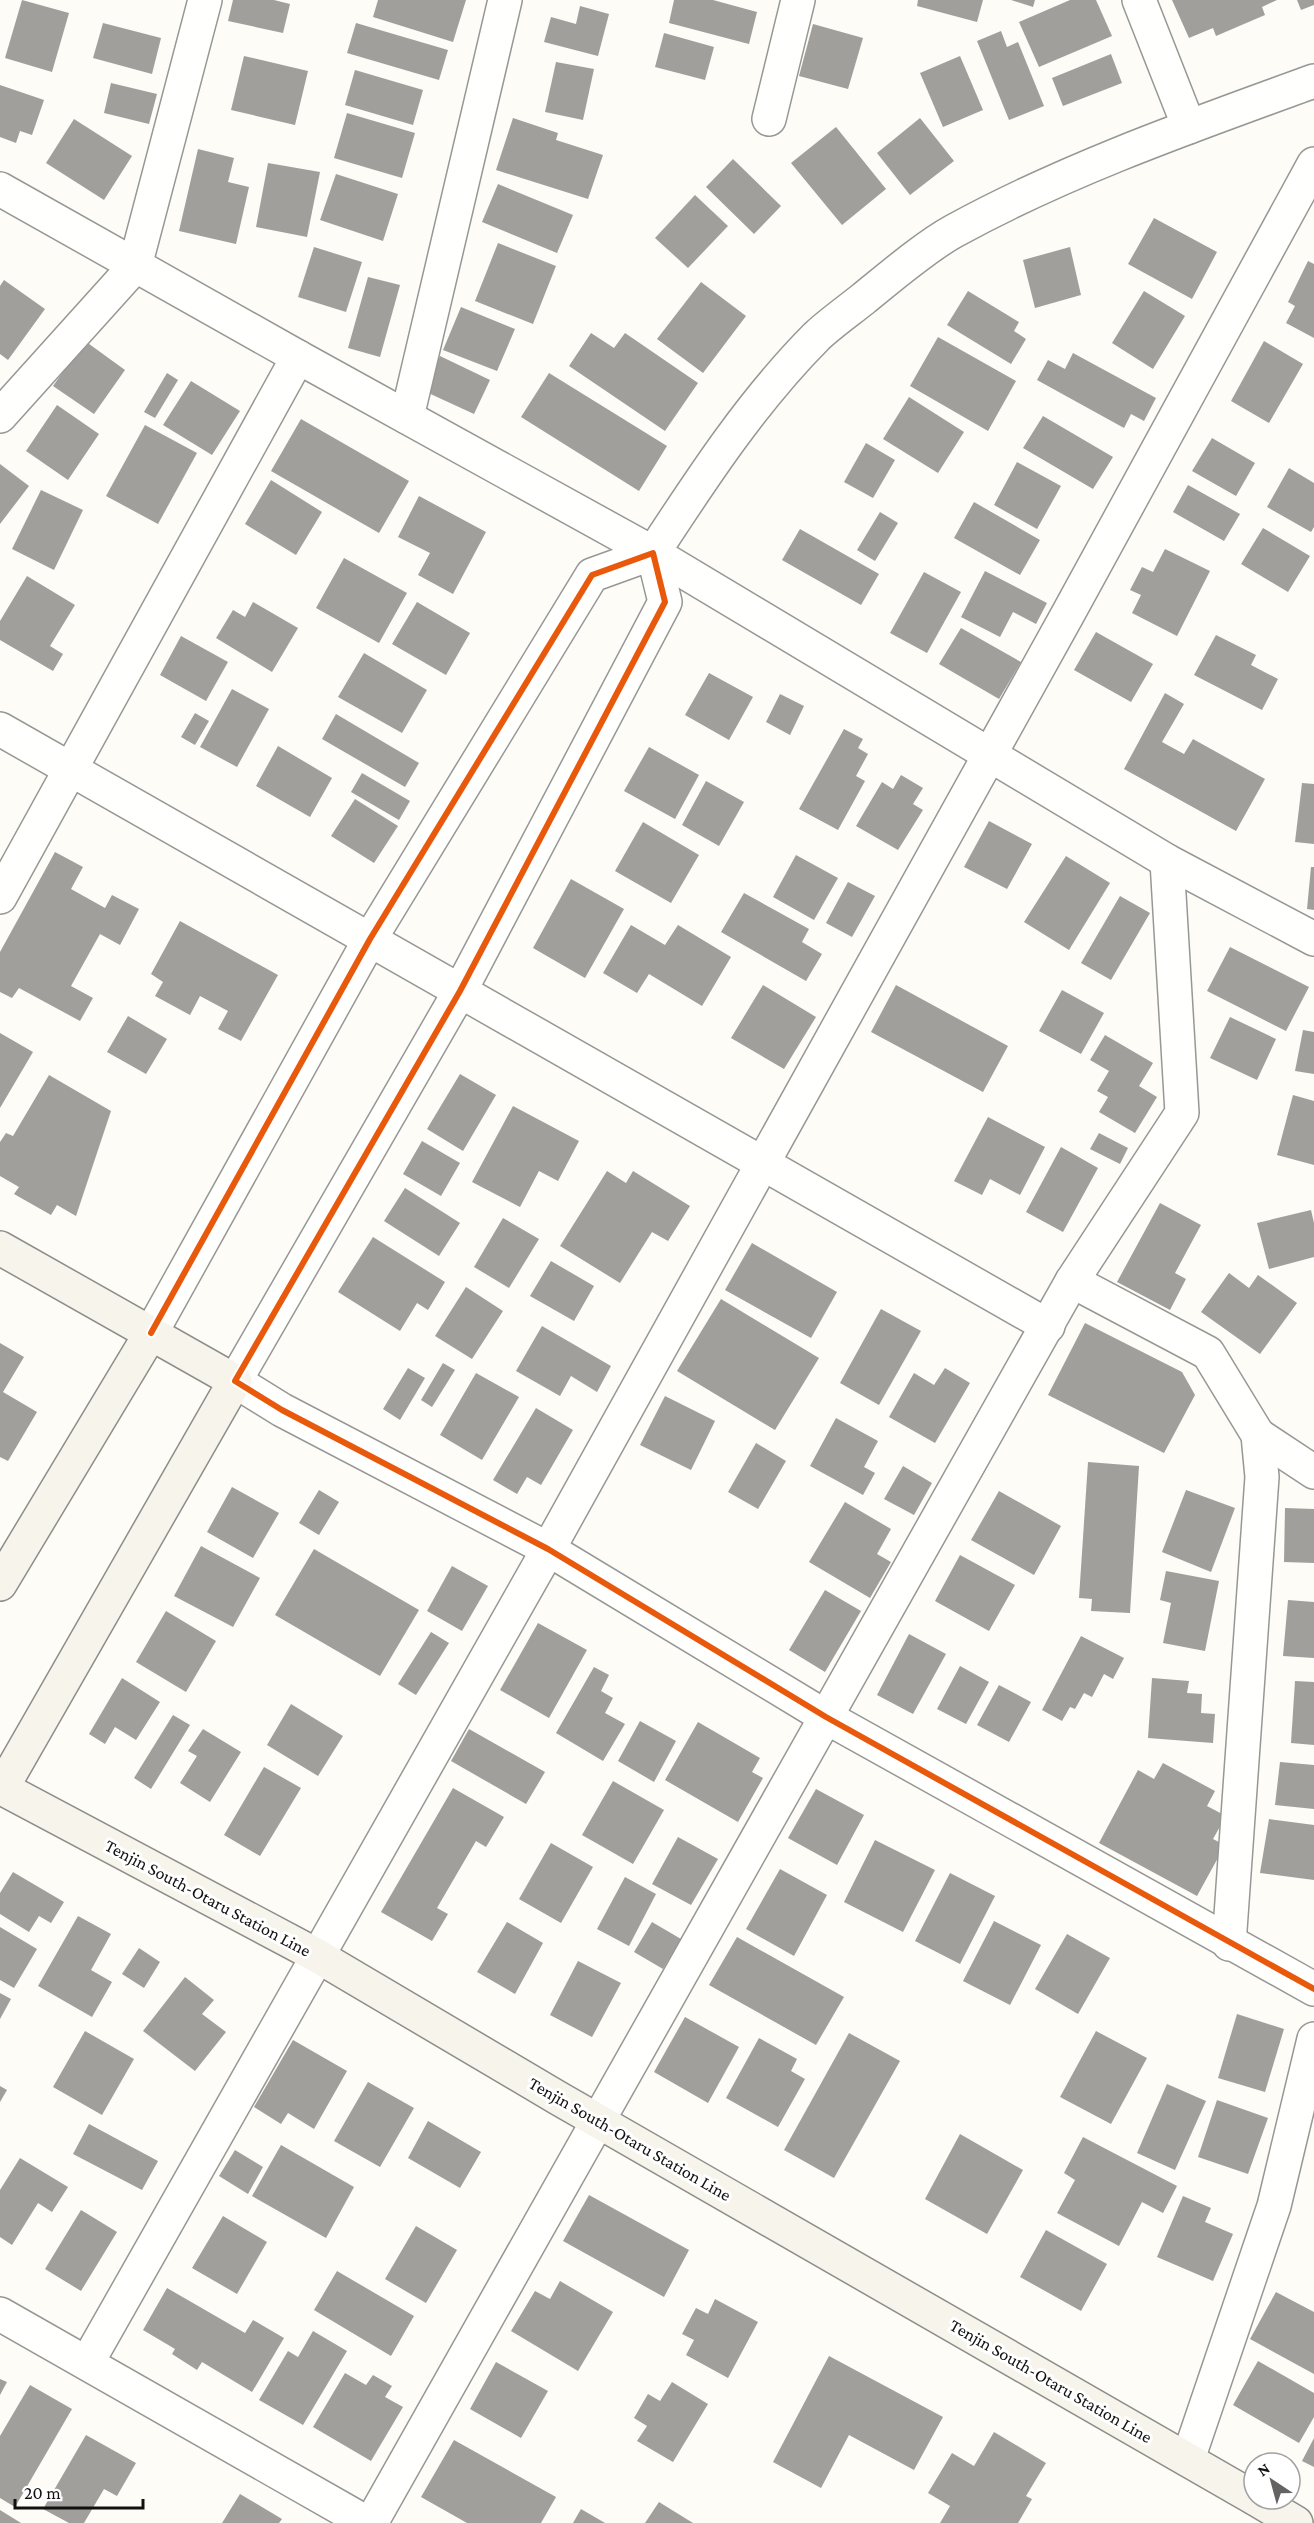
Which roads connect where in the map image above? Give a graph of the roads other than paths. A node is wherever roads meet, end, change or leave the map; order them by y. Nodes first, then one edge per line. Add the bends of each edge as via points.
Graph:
1 (205, 0) edge
2 (505, 0) edge
3 (798, 0) edge
4 (1139, 0) edge
5 (1314, 81) edge
6 (769, 119) dead end
7 (1189, 127) junction
8 (1314, 164) edge
9 (0, 189) edge
10 (135, 266) junction
11 (298, 357) junction
12 (0, 416) edge
13 (407, 417) junction
14 (652, 553) junction
15 (0, 729) edge
16 (992, 756) junction
17 (70, 769) junction
18 (1167, 861) junction
19 (0, 897) edge
20 (370, 939) junction
21 (1314, 939) edge
22 (460, 991) junction
23 (762, 1163) junction
24 (0, 1248) edge
25 (1072, 1281) junction
26 (1047, 1326) junction
27 (151, 1333) junction
28 (234, 1380) junction
29 (1258, 1435) junction
30 (1314, 1472) edge
31 (548, 1549) junction
32 (0, 1584) edge
33 (826, 1718) junction
34 (1, 1788) edge
35 (1229, 1944) junction
36 (316, 1955) junction
37 (1314, 1989) edge
38 (1314, 2039) edge
39 (598, 2121) junction
40 (0, 2314) edge
41 (87, 2363) junction
42 (1188, 2459) junction
43 (1242, 2491) edge
44 (1276, 2511) edge
45 (369, 2523) edge
46 (1296, 2523) edge

1 - 10 street
2 - 13 street
3 - 6 street
4 - 7 street
5 - 7 street
7 - 14 street via 1049,185 952,232 880,285 818,335 771,386
8 - 16 street
9 - 10 street
10 - 11 street
10 - 12 street
11 - 13 street
11 - 17 street
13 - 14 street
14 - 16 street
14 - 20 street via 592,575
14 - 22 street via 665,602
15 - 17 street
16 - 18 street
16 - 23 street
17 - 19 street
17 - 20 street
18 - 21 street
18 - 25 street via 1182,1113
20 - 22 street
20 - 27 street
22 - 23 street
22 - 28 street
23 - 26 street
23 - 31 street
24 - 27 main road
25 - 26 street
25 - 29 street via 1208,1353
26 - 33 street
27 - 28 main road
27 - 32 main road
28 - 31 street via 282,1410
28 - 34 main road, Tenjin South-Otaru Station Line
29 - 30 street
29 - 35 street via 1262,1477
31 - 33 street
31 - 36 street
33 - 35 street
33 - 39 street
34 - 36 main road, Tenjin South-Otaru Station Line
35 - 37 street
36 - 39 main road, Tenjin South-Otaru Station Line
36 - 41 street
38 - 42 street via 1274,2206
39 - 42 main road, Tenjin South-Otaru Station Line
39 - 45 street
40 - 41 street
41 - 45 street
42 - 43 main road, Tenjin South-Otaru Station Line
44 - 46 main road, Tenjin South-Otaru Station Line

